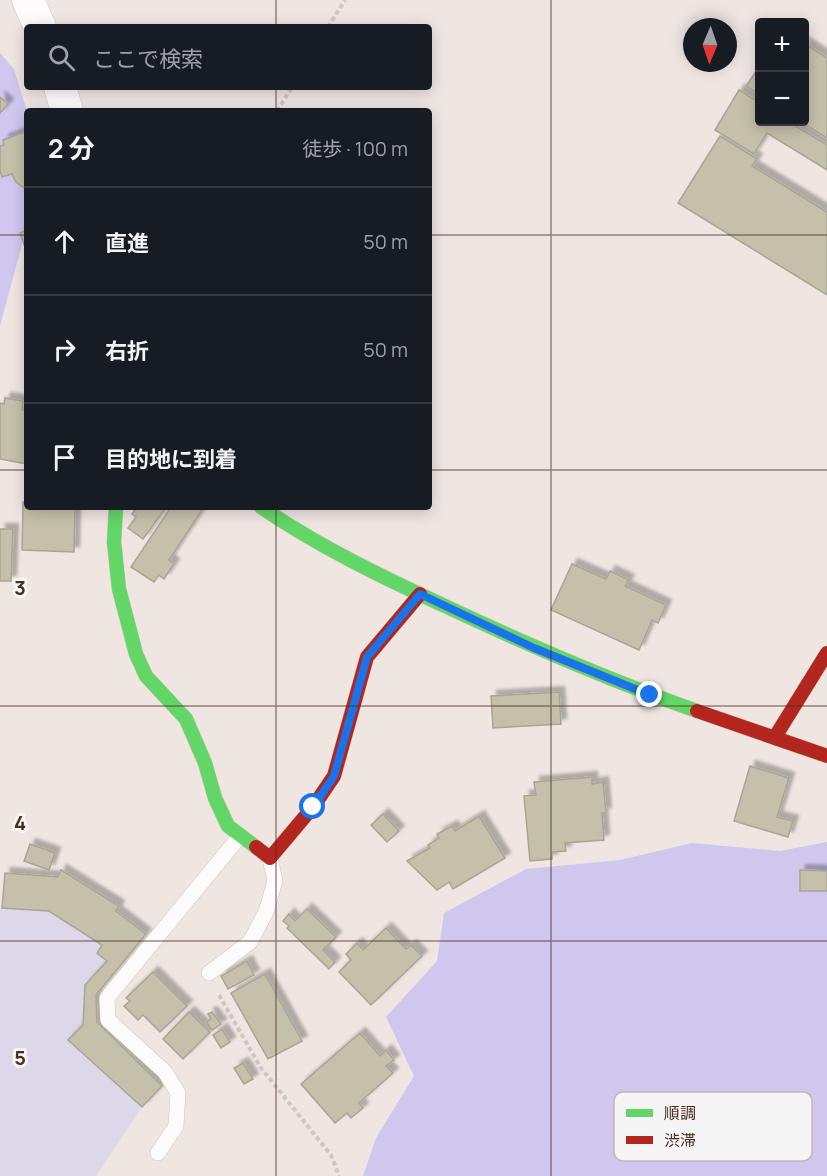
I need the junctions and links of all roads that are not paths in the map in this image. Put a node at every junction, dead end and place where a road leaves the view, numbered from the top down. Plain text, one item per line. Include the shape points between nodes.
1 (28, 0) edge
2 (39, 24) edge
3 (61, 90) edge
4 (66, 108) edge
5 (116, 510) edge
6 (265, 510) edge
7 (420, 594) junction
8 (827, 653) edge
9 (775, 737) junction
10 (827, 756) edge
11 (240, 836) junction
12 (270, 858) junction
13 (209, 974) road end
14 (158, 1153) dead end

1 - 2 street
3 - 4 street
5 - 11 street via 114,542 119,589 136,654 146,676 186,718 215,798 228,826
6 - 7 street
7 - 9 street via 534,648 650,695
7 - 12 street via 367,657 334,776
8 - 9 street
9 - 10 street
11 - 12 street
11 - 14 lane via 107,998 108,1020 165,1072 178,1093 176,1126
12 - 13 lane via 275,881 266,912 250,942

